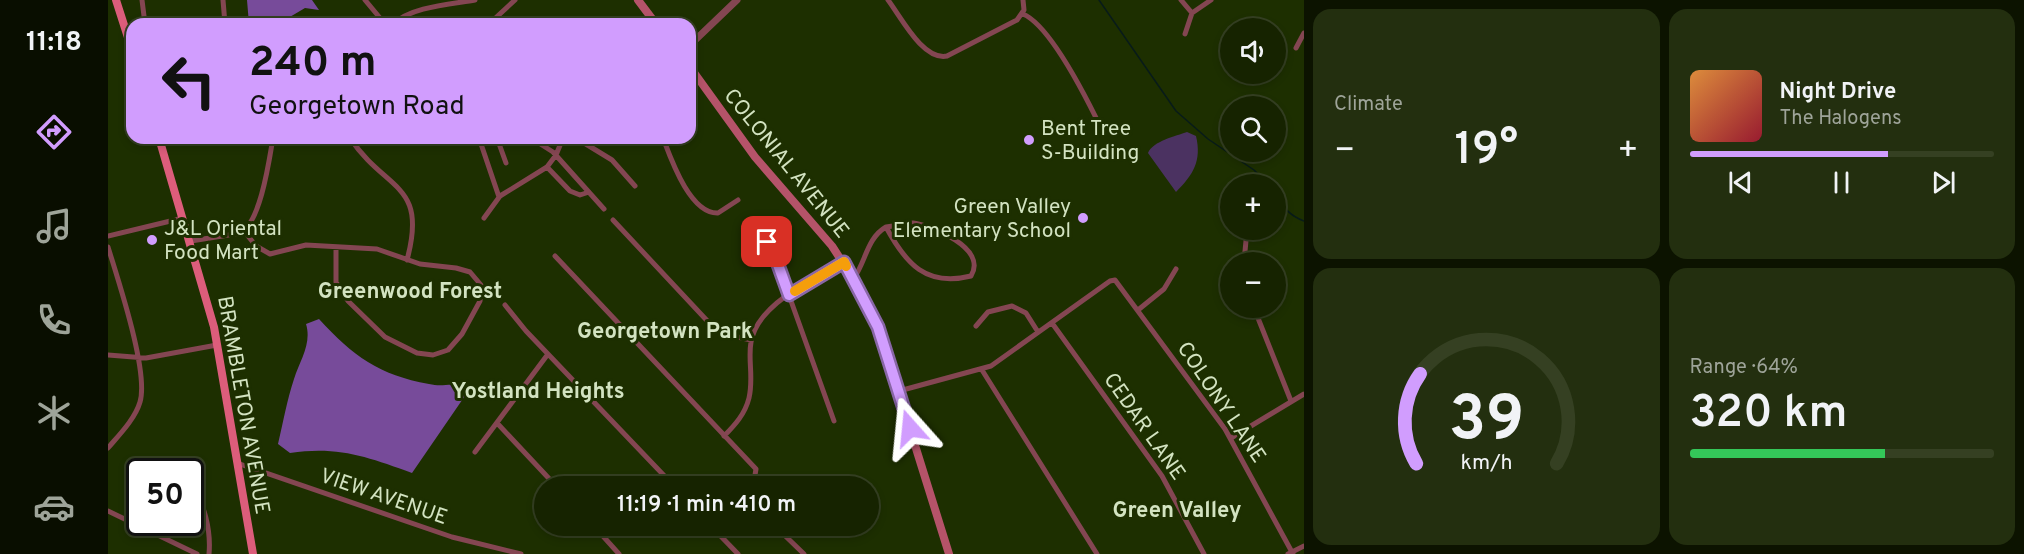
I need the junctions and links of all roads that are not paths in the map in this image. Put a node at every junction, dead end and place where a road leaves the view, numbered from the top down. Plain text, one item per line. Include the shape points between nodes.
1 (116, 0) edge
2 (142, 0) edge
3 (223, 0) edge
4 (364, 0) edge
5 (475, 0) edge
6 (515, 0) edge
7 (638, 0) edge
8 (736, 0) edge
9 (888, 0) edge
10 (1023, 0) edge
11 (1181, 0) edge
12 (1211, 0) edge
13 (1192, 13) junction
14 (1023, 14) junction
15 (381, 16) joint
16 (401, 17) joint
17 (144, 18) edge
18 (224, 18) edge
19 (386, 18) edge
20 (395, 18) edge
21 (496, 18) edge
22 (652, 18) edge
23 (126, 31) edge
24 (1304, 33) edge
25 (1185, 34) dead end
26 (696, 39) edge
27 (1296, 48) dead end
28 (696, 75) edge
29 (1102, 130) dead end
30 (161, 144) edge
31 (272, 144) edge
32 (355, 144) edge
33 (481, 144) edge
34 (499, 144) edge
35 (540, 144) edge
36 (561, 144) edge
37 (586, 144) edge
38 (665, 144) edge
39 (556, 155) junction
40 (506, 162) dead end
41 (547, 167) junction
42 (635, 186) dead end
43 (589, 192) junction
44 (499, 197) junction
45 (738, 200) dead end
46 (604, 209) dead end
47 (183, 218) junction
48 (484, 218) dead end
49 (613, 220) dead end
50 (886, 227) junction
51 (244, 231) junction
52 (760, 234) dead end
53 (108, 236) edge
54 (190, 241) junction
55 (108, 247) edge
56 (336, 248) junction
57 (555, 256) dead end
58 (407, 260) junction
59 (844, 262) junction
60 (1176, 268) dead end
61 (854, 278) junction
62 (789, 295) junction
63 (505, 305) dead end
64 (1138, 310) junction
65 (1258, 318) edge
66 (1052, 323) junction
67 (976, 326) dead end
68 (1038, 332) junction
69 (751, 340) junction
70 (217, 345) junction
71 (548, 354) junction
72 (108, 355) edge
73 (138, 358) junction
74 (982, 370) junction
75 (899, 391) junction
76 (1304, 394) edge
77 (1291, 401) junction
78 (834, 421) dead end
79 (497, 423) junction
80 (724, 436) junction
81 (1232, 438) junction
82 (108, 448) edge
83 (475, 452) dead end
84 (237, 463) junction
85 (547, 476) edge
86 (664, 476) edge
87 (753, 476) edge
88 (108, 511) edge
89 (204, 516) edge
90 (603, 536) edge
91 (721, 536) edge
92 (785, 536) edge
93 (1304, 546) edge
94 (613, 548) junction
95 (1291, 553) edge
96 (197, 554) edge
97 (209, 554) edge
98 (253, 554) edge
99 (521, 554) edge
100 (607, 554) edge
101 (619, 554) edge
102 (738, 554) edge
103 (804, 554) edge
104 (949, 554) edge
105 (1097, 554) edge
106 (1204, 554) edge

1 - 23 main road
2 - 17 street
3 - 18 street
4 - 15 street
5 - 16 street
6 - 21 street
7 - 22 main road
8 - 26 street
9 - 14 street via 922,46 939,57
10 - 14 street
11 - 13 street
12 - 13 street
13 - 25 street
14 - 29 street via 1034,21 1071,67
15 - 19 street
16 - 20 street
24 - 27 street
28 - 59 main road, COLONIAL AVENUE via 740,138
30 - 47 main road, BRAMBLETON AVENUE
31 - 51 street via 260,200
32 - 58 street via 411,205 414,226
33 - 44 street
34 - 40 street
35 - 39 street
36 - 39 street
37 - 42 street via 612,160
38 - 45 street via 681,182 707,212 718,213
39 - 41 street
39 - 43 street
41 - 43 street via 570,191 580,195
41 - 44 street
43 - 46 street
44 - 48 street
47 - 53 street
47 - 54 main road, BRAMBLETON AVENUE
49 - 69 street via 713,327 724,334
50 - 50 street via 923,274 942,280 971,276 972,261 966,250 945,232 912,223
50 - 61 street via 873,236
51 - 54 street
51 - 56 street via 256,246 270,254 306,245
52 - 62 street via 776,259
54 - 70 main road, BRAMBLETON AVENUE
55 - 73 street
56 - 58 street via 369,248
56 - 58 street via 336,282 367,321 393,342 417,353 438,355 452,347 462,334 480,301 481,285 464,270
57 - 80 street
59 - 61 main road, COLONIAL AVENUE
59 - 62 street
60 - 64 street via 1164,289
61 - 75 main road, COLONIAL AVENUE via 878,327
62 - 69 street via 763,317
62 - 78 street
63 - 71 street
64 - 66 street, COLONY LANE via 1117,281 1110,281
64 - 81 street, COLONY LANE
65 - 77 street
66 - 68 street
66 - 106 street, CEDAR LANE via 1162,476
67 - 68 street via 988,312 1012,306 1026,313
68 - 74 street
69 - 80 street via 749,398 741,416
70 - 73 street
70 - 84 main road, BRAMBLETON AVENUE
71 - 79 street
71 - 86 street
72 - 73 street
73 - 82 street via 140,403
74 - 75 street
74 - 105 street
75 - 104 main road, COLONIAL AVENUE
76 - 77 street
77 - 81 street
79 - 83 street
79 - 85 street
80 - 87 street via 757,472
81 - 95 street, COLONY LANE
84 - 98 main road, BRAMBLETON AVENUE
84 - 99 street, VIEW AVENUE via 452,537
88 - 96 street
89 - 97 street
90 - 94 street
91 - 102 street
92 - 103 street
93 - 95 street
94 - 100 street
94 - 101 street

